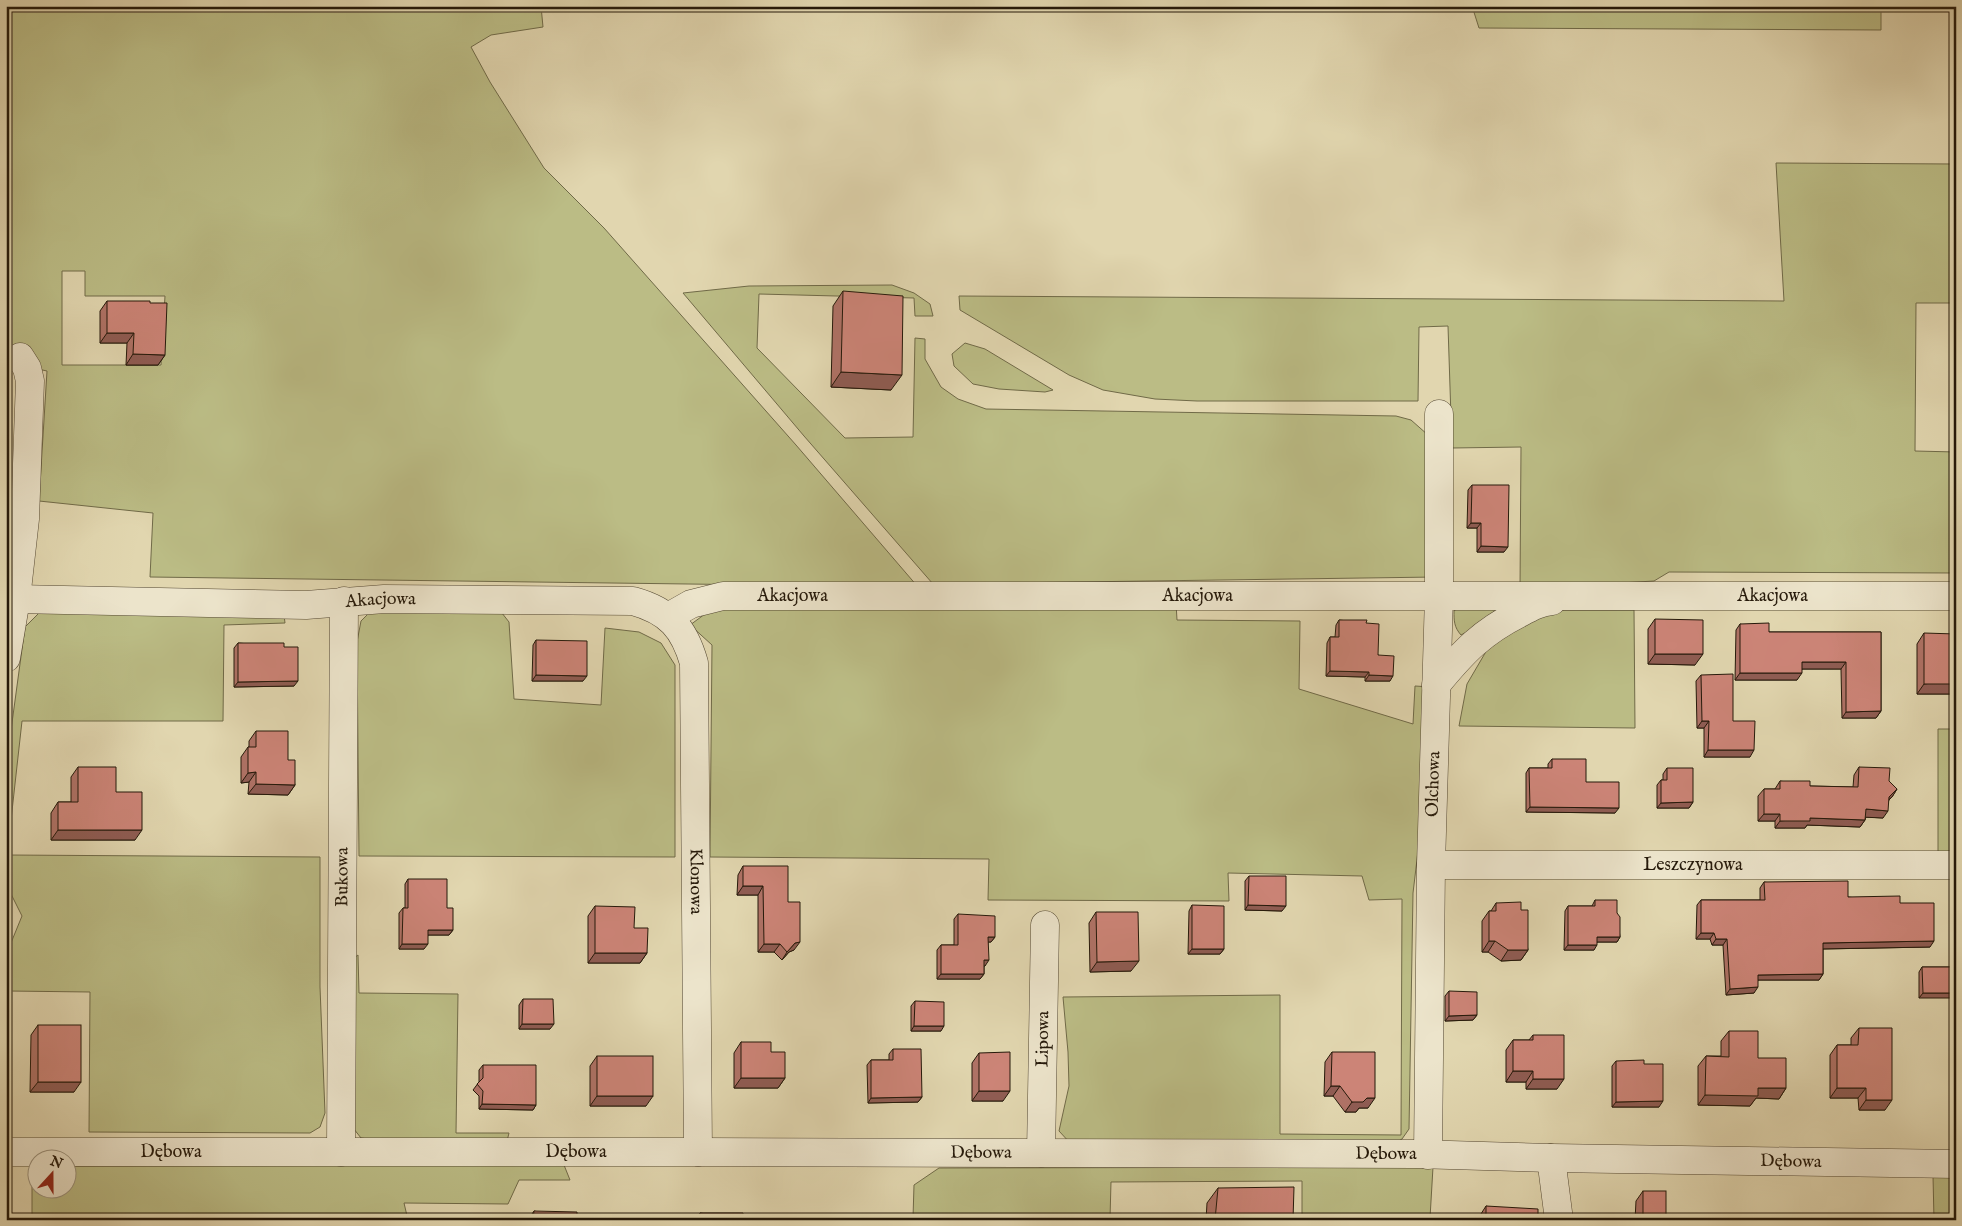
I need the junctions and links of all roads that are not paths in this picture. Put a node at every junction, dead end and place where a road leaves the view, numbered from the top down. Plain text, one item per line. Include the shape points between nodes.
1 (20, 357) dead end
2 (1439, 414) dead end
3 (1588, 595) junction
4 (1439, 596) junction
5 (1956, 596) edge
6 (11, 598) edge
7 (344, 601) junction
8 (668, 617) junction
9 (6, 658) edge
10 (1436, 684) junction
11 (1431, 865) junction
12 (1956, 865) edge
13 (1045, 925) dead end
14 (6, 1152) edge
15 (341, 1152) junction
16 (698, 1152) junction
17 (1041, 1153) junction
18 (1428, 1155) junction
19 (1551, 1158) junction
20 (1956, 1164) edge
21 (1559, 1220) edge

1 - 6 street via 30,381 25,519
2 - 4 street, Olchowa
3 - 4 street, Akacjowa
3 - 5 street, Akacjowa
3 - 10 street, Akacjowa via 1542,602 1510,618 1480,636
4 - 8 street, Akacjowa via 723,596 691,604
4 - 10 street, Olchowa
6 - 7 street, Akacjowa via 306,605
6 - 9 street
7 - 8 street, Akacjowa via 633,601 648,605
7 - 15 street, Bukowa
8 - 16 street, Klonowa via 688,642 694,663
10 - 11 street, Olchowa
11 - 12 street, Leszczynowa
11 - 18 street, Olchowa
13 - 17 street, Lipowa
14 - 15 street, Dębowa
15 - 16 street, Dębowa
16 - 17 street, Dębowa
17 - 18 street, Dębowa
18 - 19 street, Dębowa
19 - 20 street, Dębowa
19 - 21 street

